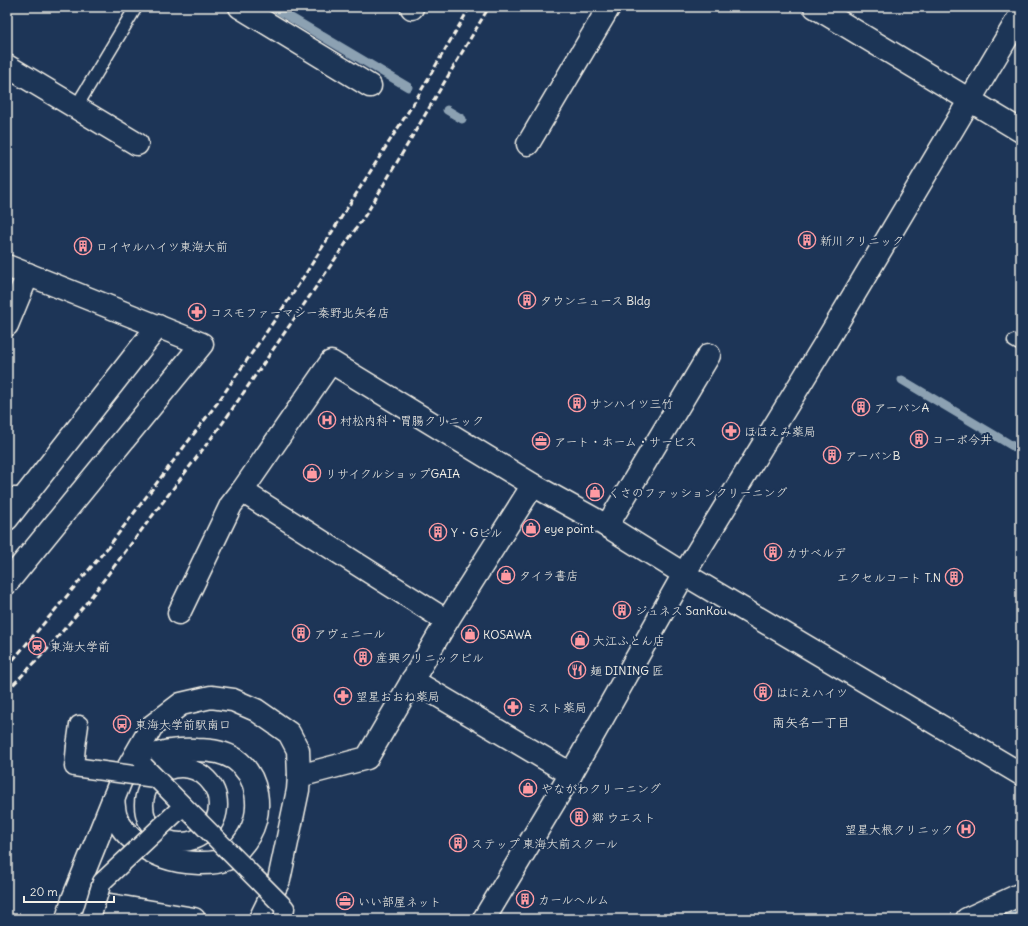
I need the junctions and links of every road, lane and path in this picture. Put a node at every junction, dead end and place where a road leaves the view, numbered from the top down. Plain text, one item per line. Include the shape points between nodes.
1 (136, 7) edge
2 (240, 7) edge
3 (609, 7) edge
4 (825, 9) edge
5 (1021, 14) edge
6 (7, 66) edge
7 (370, 86) dead end
8 (969, 100) junction
9 (76, 107) junction
10 (1021, 131) edge
11 (137, 144) dead end
12 (528, 144) dead end
13 (7, 266) edge
14 (28, 274) junction
15 (7, 325) edge
16 (158, 326) junction
17 (710, 355) dead end
18 (533, 485) junction
19 (242, 491) junction
20 (17, 494) edge
21 (7, 519) edge
22 (607, 526) junction
23 (684, 574) junction
24 (7, 583) edge
25 (179, 613) dead end
26 (447, 620) junction
27 (412, 680) junction
28 (79, 725) dead end
29 (150, 772) junction
30 (571, 774) junction
31 (1021, 774) edge
32 (299, 776) junction
33 (117, 790) junction
34 (183, 806) junction
35 (208, 831) junction
36 (155, 832) junction
37 (1021, 894) edge
38 (70, 909) edge
39 (288, 912) edge
40 (92, 915) dead end
41 (194, 919) edge
42 (260, 919) edge
43 (484, 919) edge
44 (967, 919) edge

1 - 9 lane
2 - 7 street
3 - 12 street
4 - 8 street
5 - 8 street
6 - 9 street
8 - 10 street
8 - 23 street
9 - 11 street
13 - 14 street
14 - 15 street
14 - 16 street
16 - 20 street
16 - 24 street via 206,337
17 - 22 street
18 - 19 street via 331,362
18 - 22 street
18 - 26 street
19 - 25 street via 231,505
19 - 26 street
20 - 21 street
22 - 23 street
23 - 30 street
23 - 31 street
26 - 27 street
27 - 30 street
27 - 32 street via 367,758
28 - 29 street, bridge via 74,767
29 - 34 street, bridge
29 - 35 street via 188,768 200,772 208,780 215,789 218,800 218,812
29 - 36 street via 144,810
30 - 43 street
32 - 33 street via 298,750 290,733 256,710 233,700 211,697 181,704 152,726
32 - 42 street via 279,880
33 - 33 street via 143,761 184,749 213,750 234,759 249,773 257,793 258,810 244,843 228,859 209,863 196,862 166,857 146,849 128,835 116,817
33 - 38 street
34 - 35 street, bridge
34 - 36 street, bridge
35 - 36 street via 197,839 186,842 174,842
35 - 39 street, bridge
36 - 40 street, bridge via 102,882
37 - 44 street
38 - 41 street

